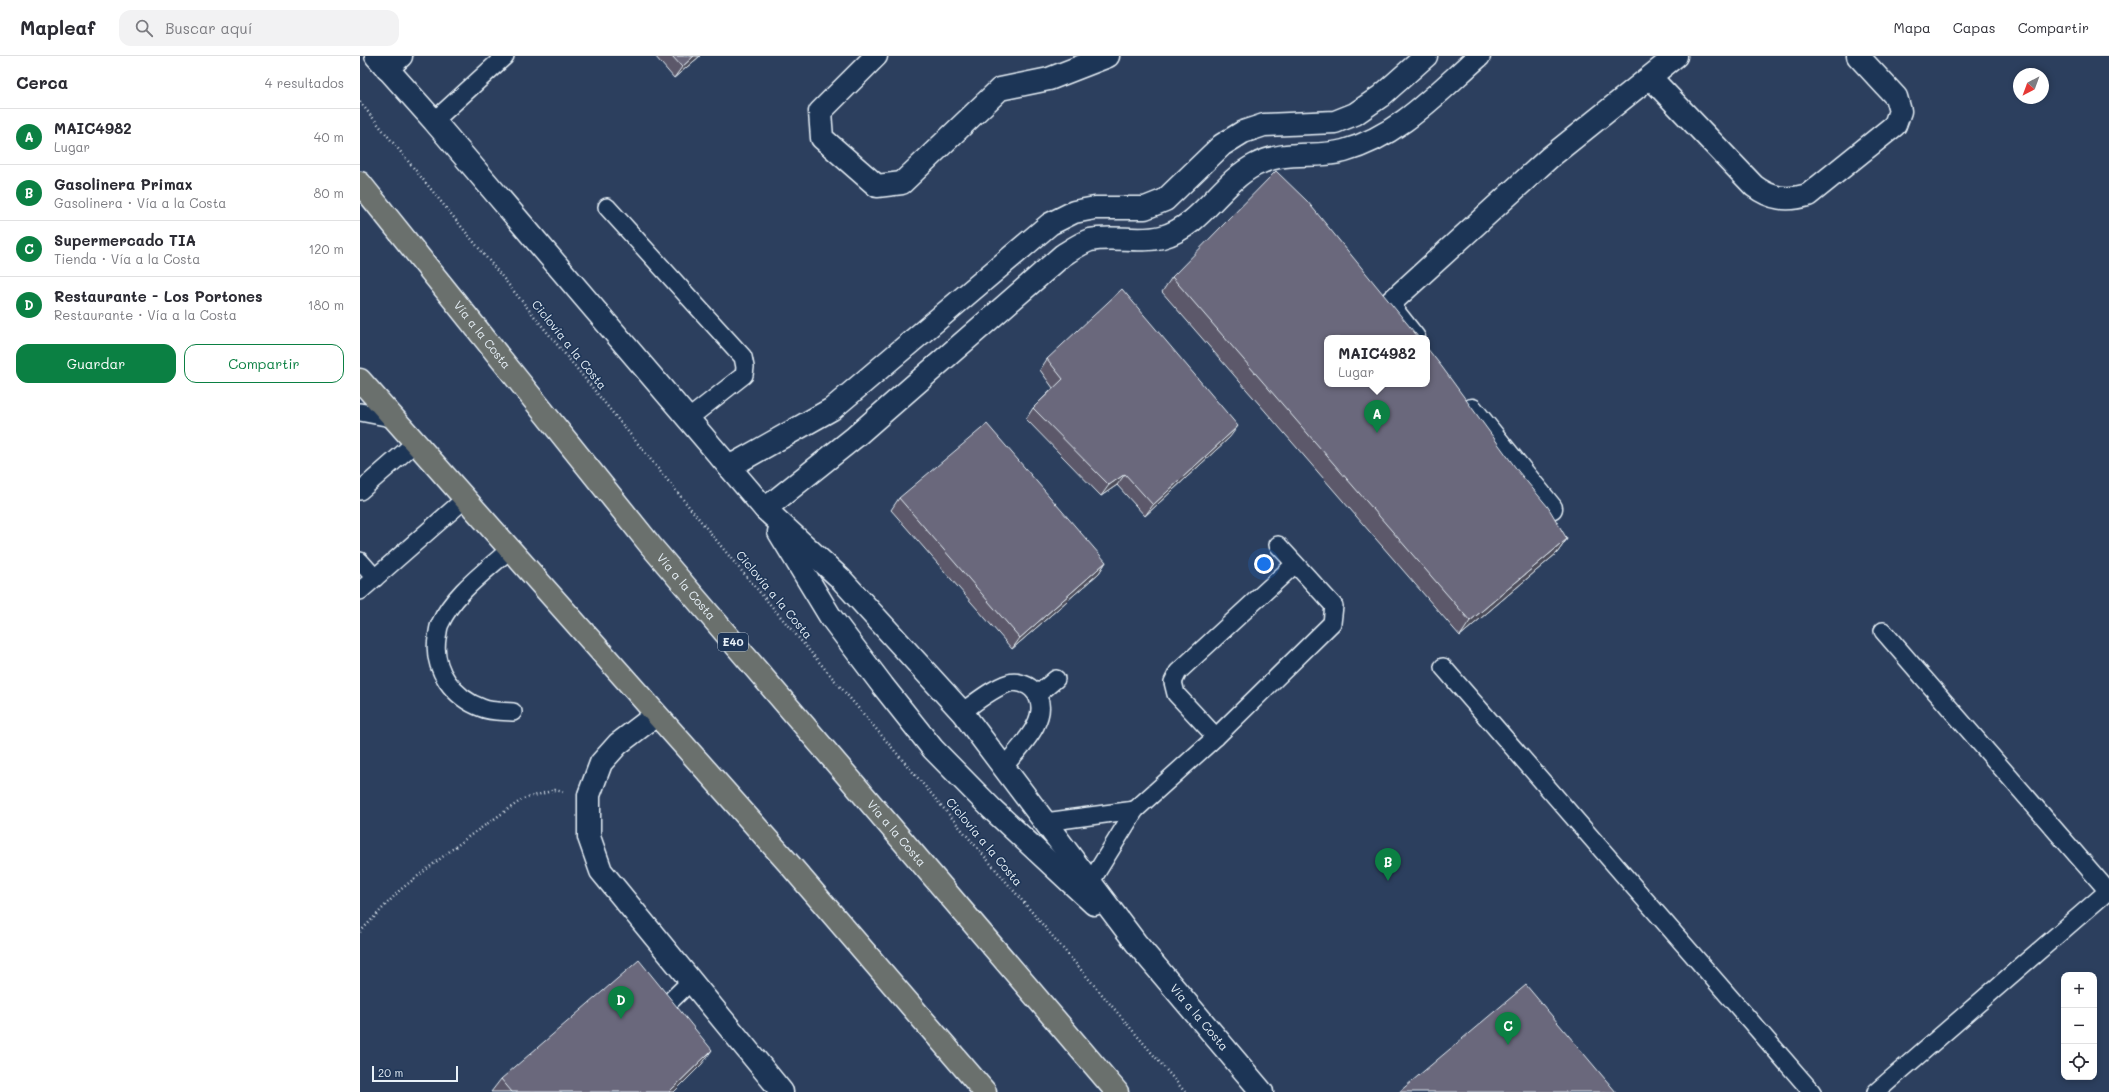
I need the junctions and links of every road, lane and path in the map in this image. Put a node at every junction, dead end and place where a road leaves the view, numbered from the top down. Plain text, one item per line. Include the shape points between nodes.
1 (505, 56) edge
2 (876, 56) edge
3 (1105, 56) edge
4 (1426, 56) edge
5 (1479, 56) edge
6 (1676, 56) edge
7 (1858, 56) edge
8 (388, 60) edge
9 (1651, 78) junction
10 (360, 102) edge
11 (434, 121) junction
12 (360, 183) edge
13 (607, 207) dead end
14 (1412, 335) edge
15 (360, 370) edge
16 (360, 380) edge
17 (1462, 397) edge
18 (360, 412) edge
19 (396, 419) junction
20 (688, 419) junction
21 (416, 442) junction
22 (728, 467) junction
23 (360, 491) edge
24 (466, 498) junction
25 (1551, 508) dead end
26 (764, 509) junction
27 (1278, 545) dead end
28 (510, 549) junction
29 (360, 561) edge
30 (1296, 564) junction
31 (375, 578) junction
32 (360, 591) edge
33 (1883, 631) dead end
34 (1443, 667) dead end
35 (1056, 679) dead end
36 (1038, 695) junction
37 (512, 712) dead end
38 (962, 712) junction
39 (656, 715) junction
40 (1216, 737) junction
41 (1003, 767) junction
42 (589, 795) junction
43 (1135, 810) junction
44 (1045, 822) junction
45 (1090, 883) junction
46 (360, 932) edge
47 (1136, 944) junction
48 (691, 981) junction
49 (641, 1029) edge
50 (782, 1092) edge
51 (985, 1092) edge
52 (1117, 1092) edge
53 (1185, 1092) edge
54 (1262, 1092) edge
55 (1812, 1092) edge
56 (1876, 1092) edge

1 - 11 lane
2 - 3 street via 820,112 822,138 877,186 902,183 1000,89 1049,79
4 - 22 street via 1381,96 1355,114 1335,122 1264,124 1242,132 1222,145 1165,200 1145,208 1095,208 1074,212 1050,224 832,409
5 - 26 street via 1405,122 1373,141 1343,152 1278,156 1238,176 1189,224 1162,237 1089,241 1063,255 856,437
6 - 9 street
7 - 9 street via 1896,97 1900,110 1895,125 1808,194 1794,199 1771,196 1754,186
8 - 11 street, Vía a la Costa
9 - 14 street via 1549,158 1388,305
10 - 53 path, Ciclovía a la Costa via 734,562
11 - 20 street, Vía a la Costa
12 - 52 highway, Vía a la Costa / E40 via 651,546
13 - 20 lane via 743,358 744,376
15 - 19 highway
16 - 19 highway
17 - 25 street
18 - 19 lane
19 - 21 highway
20 - 22 street, Vía a la Costa
21 - 23 lane
21 - 24 highway
22 - 26 street, Vía a la Costa
24 - 28 highway
24 - 31 lane
26 - 38 street, Vía a la Costa via 840,578
26 - 47 street, Vía a la Costa via 830,616 933,749 992,809
27 - 30 lane
28 - 37 lane via 455,600 439,624 435,650 440,669 450,687 463,699 484,709
28 - 39 highway
29 - 31 lane
30 - 40 lane via 1334,606 1332,623
30 - 40 lane via 1178,672 1173,682 1176,694
31 - 32 lane
33 - 56 lane via 2108,891
34 - 55 lane
35 - 36 lane
36 - 38 lane via 1025,684 1010,682
36 - 41 lane via 1041,706 1038,720
38 - 41 street, Vía a la Costa
39 - 42 street via 618,744 601,762
39 - 51 highway via 791,866
40 - 43 lane
41 - 44 street, Vía a la Costa
42 - 46 path via 555,790 523,799 468,837 400,890
42 - 48 street via 589,837 601,871
43 - 44 lane
43 - 45 lane
44 - 45 street, Vía a la Costa
45 - 47 street, Vía a la Costa
47 - 54 street, Vía a la Costa
48 - 49 lane
48 - 50 street

